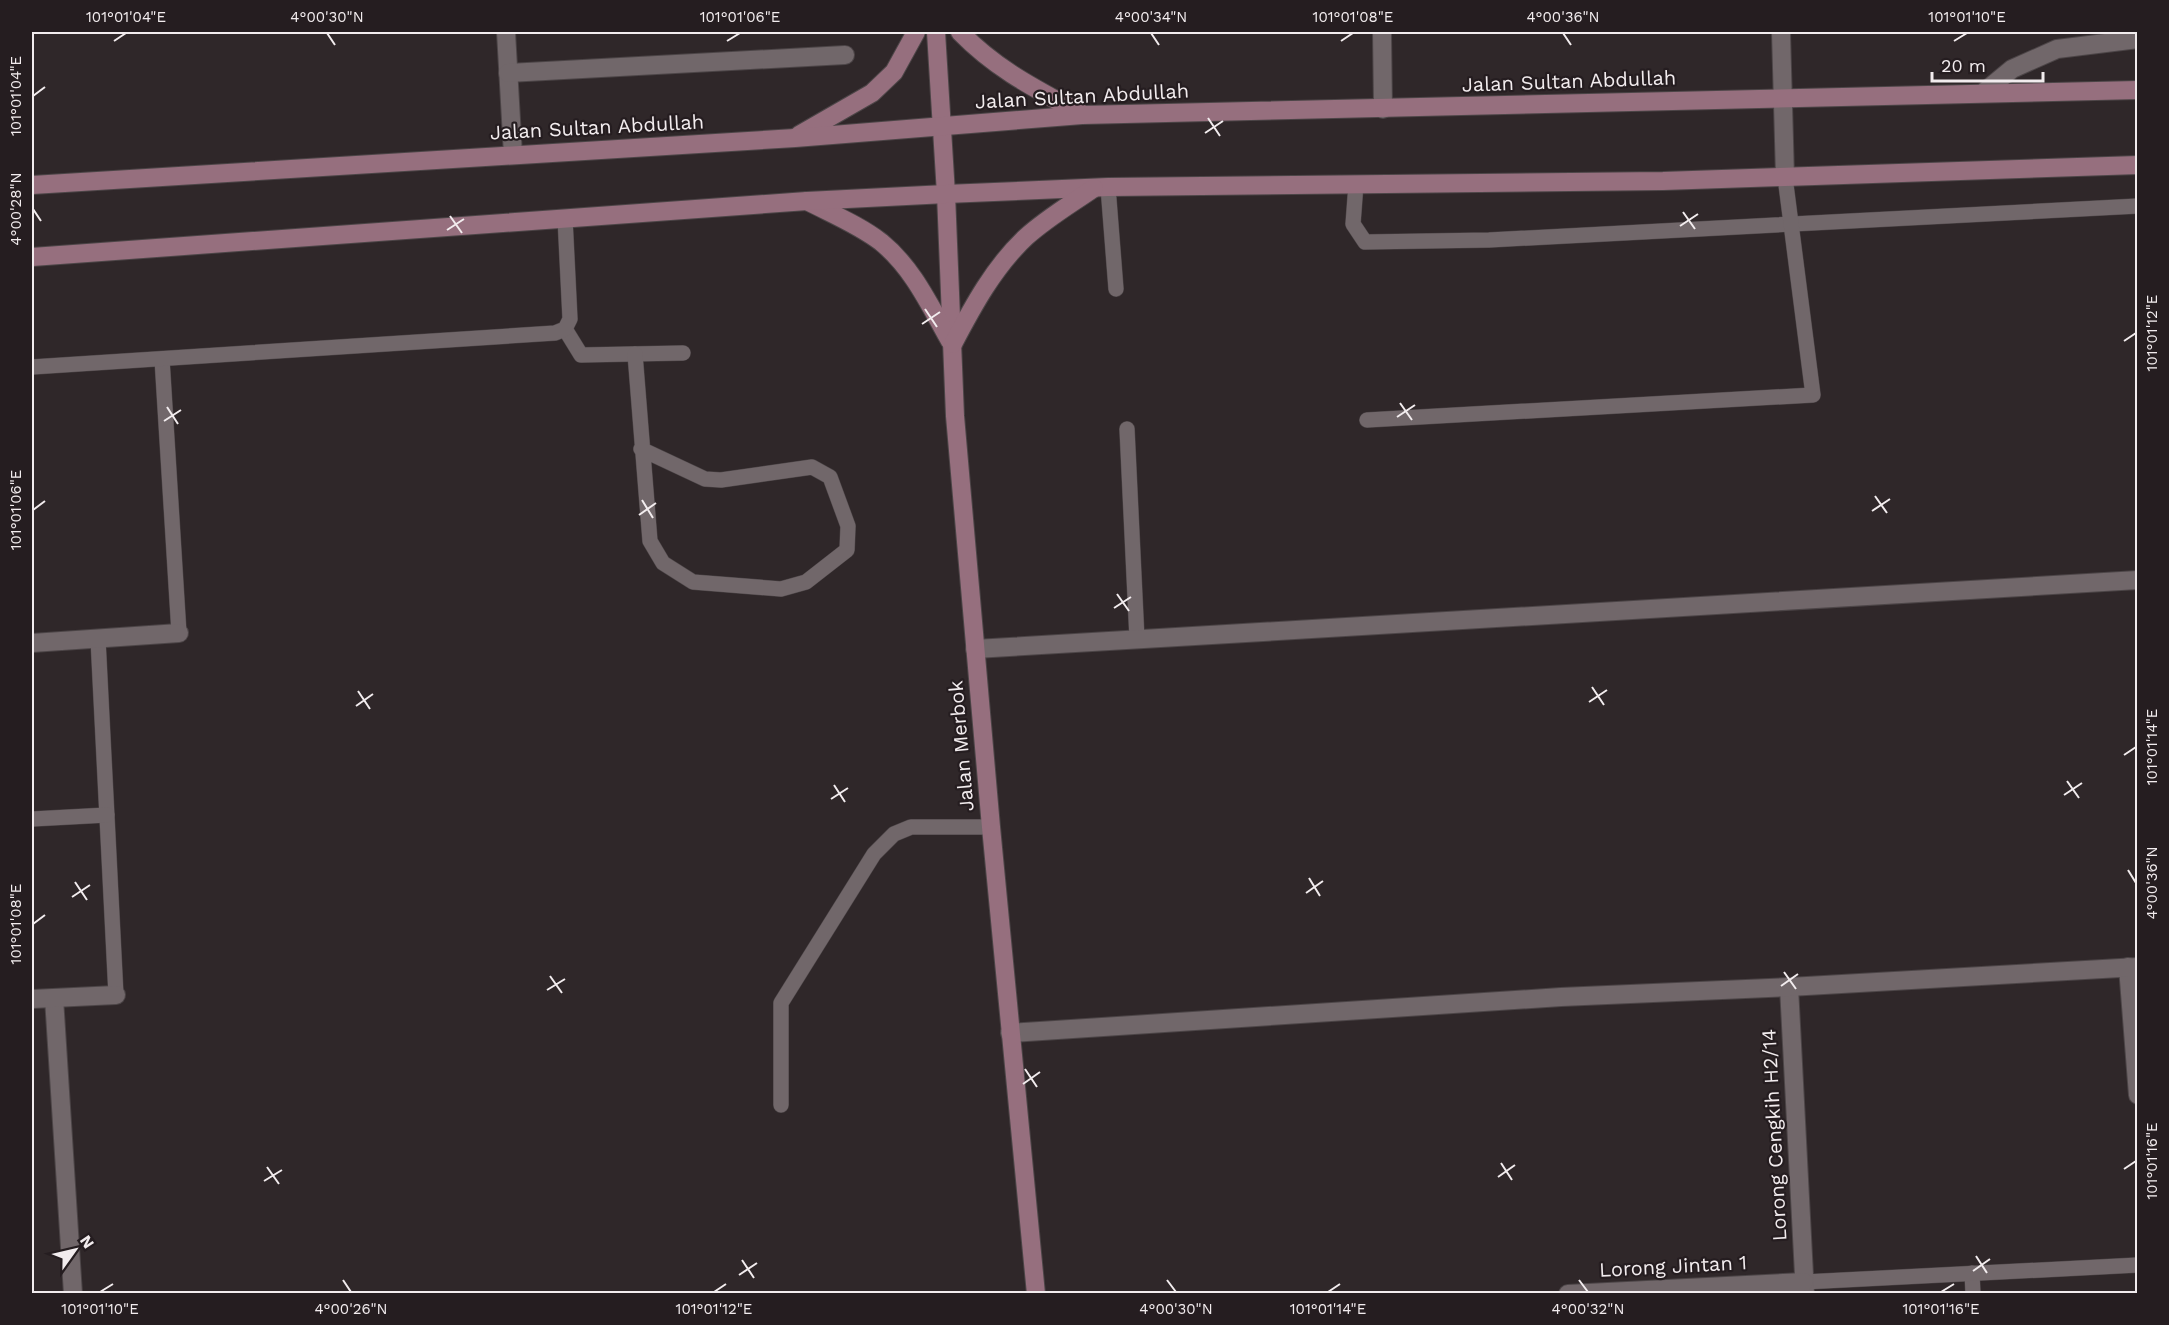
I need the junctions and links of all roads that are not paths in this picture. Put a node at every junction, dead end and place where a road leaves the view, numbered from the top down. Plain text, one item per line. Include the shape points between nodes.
1 (506, 32) edge
2 (916, 32) edge
3 (936, 32) edge
4 (960, 32) edge
5 (1382, 32) edge
6 (1781, 32) edge
7 (2138, 39) edge
8 (845, 55) dead end
9 (508, 73) junction
10 (2138, 90) edge
11 (1983, 93) junction
12 (1783, 98) junction
13 (1383, 109) junction
14 (1082, 115) junction
15 (941, 127) junction
16 (795, 138) junction
17 (513, 154) junction
18 (2138, 165) edge
19 (1785, 177) junction
20 (1356, 184) junction
21 (32, 185) edge
22 (1101, 188) junction
23 (946, 194) junction
24 (807, 201) junction
25 (2138, 206) edge
26 (565, 218) junction
27 (1791, 224) junction
28 (32, 257) edge
29 (1116, 290) dead end
30 (565, 329) junction
31 (952, 345) junction
32 (683, 353) dead end
33 (635, 354) junction
34 (162, 359) junction
35 (32, 367) edge
36 (1366, 420) dead end
37 (1127, 429) dead end
38 (641, 449) junction
39 (2138, 580) edge
40 (179, 633) joint
41 (98, 639) junction
42 (1137, 639) junction
43 (32, 643) edge
44 (975, 649) junction
45 (107, 815) junction
46 (32, 819) edge
47 (991, 827) junction
48 (2133, 967) edge
49 (1789, 987) junction
50 (116, 995) joint
51 (54, 998) junction
52 (32, 999) edge
53 (1010, 1033) junction
54 (2138, 1095) edge
55 (781, 1105) dead end
56 (2138, 1264) edge
57 (1972, 1273) junction
58 (1804, 1287) edge
59 (1633, 1292) edge
60 (73, 1293) edge
61 (1036, 1293) edge
62 (1568, 1293) edge
63 (1973, 1293) edge

1 - 9 street
2 - 16 main road via 894,72 872,93
3 - 15 main road, Jalan Merbok
4 - 14 main road via 1012,76
5 - 13 street
6 - 12 street
7 - 11 street via 2057,49 2012,69
8 - 9 street
9 - 17 street
10 - 11 main road, Jalan Sultan Abdullah
11 - 12 main road, Jalan Sultan Abdullah
12 - 13 main road, Jalan Sultan Abdullah
12 - 19 street
13 - 14 main road, Jalan Sultan Abdullah
14 - 15 main road, Jalan Sultan Abdullah
15 - 16 main road, Jalan Sultan Abdullah
15 - 23 main road, Jalan Merbok
16 - 17 main road, Jalan Sultan Abdullah
17 - 21 main road, Jalan Sultan Abdullah
18 - 19 main road
19 - 20 main road
19 - 27 lane
20 - 22 main road
20 - 27 lane via 1353,224 1365,242 1489,240
22 - 23 main road
22 - 29 lane
22 - 31 main road via 1045,221 1017,247 977,298
23 - 24 main road
23 - 31 main road, Jalan Merbok
24 - 26 main road
24 - 31 main road via 880,241 902,262
25 - 27 lane
26 - 28 main road
26 - 30 lane via 570,319
27 - 36 lane via 1814,395
30 - 33 lane via 581,355
30 - 34 lane via 555,333
31 - 44 main road, Jalan Merbok
32 - 33 lane
33 - 38 lane
34 - 35 lane
34 - 40 lane
37 - 42 lane
38 - 38 lane via 650,541 663,563 693,582 781,589 806,582 847,550 848,526 830,477 812,466 705,479
39 - 42 street
40 - 41 street
41 - 43 street
41 - 45 lane
42 - 44 street
44 - 47 main road, Jalan Merbok
45 - 46 lane
45 - 50 lane
47 - 53 main road, Jalan Merbok
47 - 55 lane via 911,828 894,834 874,854 781,1003
48 - 49 street
48 - 54 street
49 - 53 street via 1561,997
49 - 58 street, Lorong Cengkih H2/14
50 - 51 street
51 - 52 street
51 - 60 street
53 - 61 main road, Jalan Merbok
56 - 57 lane
57 - 58 lane
57 - 63 lane
58 - 59 street, Lorong Jintan 1
59 - 62 street, Lorong Jintan 1

